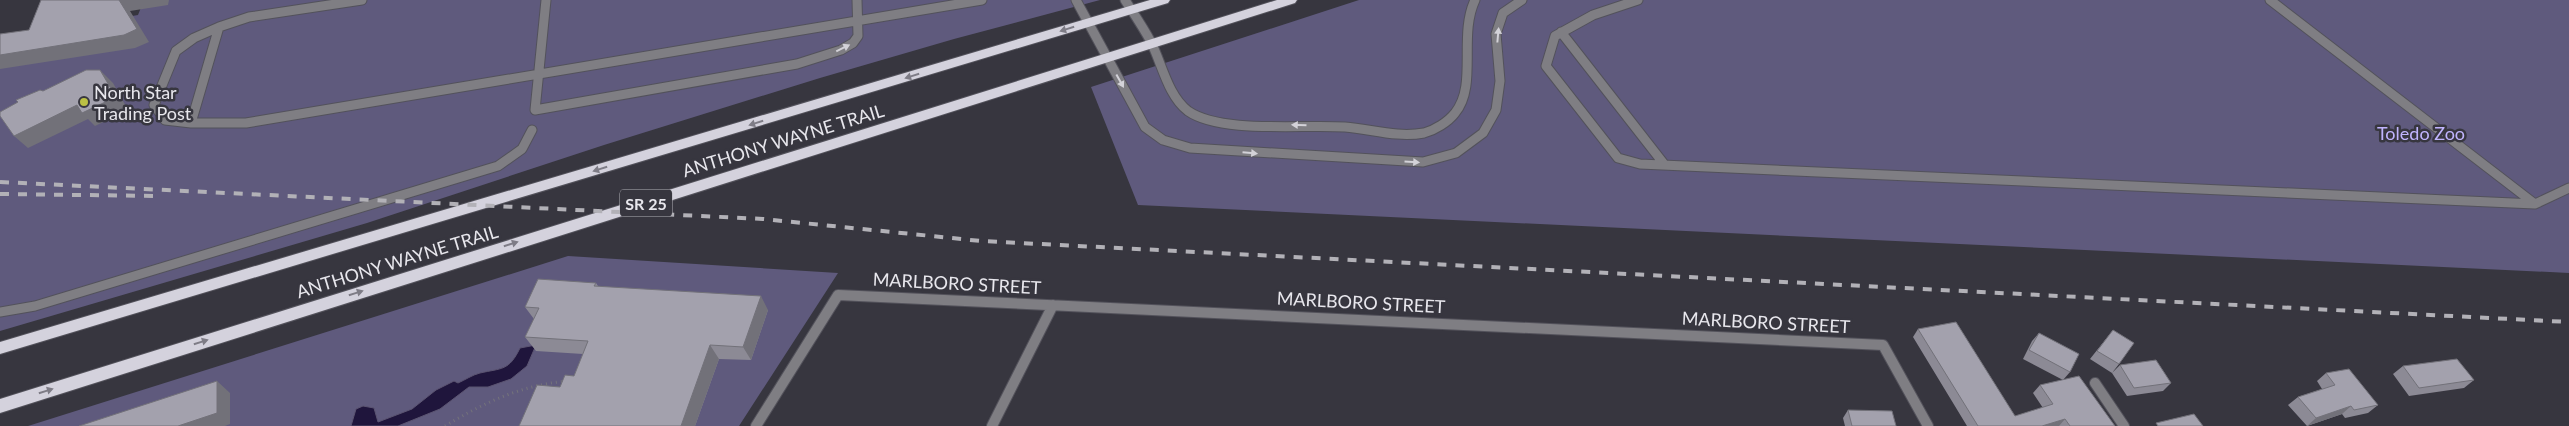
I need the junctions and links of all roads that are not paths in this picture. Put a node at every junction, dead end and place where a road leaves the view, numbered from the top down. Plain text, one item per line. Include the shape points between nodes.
1 (362, 0) edge
2 (546, 0) edge
3 (857, 0) edge
4 (982, 0) edge
5 (1076, 0) edge
6 (1164, 0) edge
7 (1291, 0) edge
8 (1475, 0) edge
9 (1522, 0) edge
10 (1638, 0) edge
11 (2270, 0) edge
12 (1128, 5) edge
13 (858, 22) junction
14 (1088, 23) junction
15 (220, 27) junction
16 (1561, 32) junction
17 (1152, 44) junction
18 (1108, 58) junction
19 (538, 74) junction
20 (190, 124) junction
21 (532, 130) dead end
22 (1664, 164) junction
23 (2569, 188) edge
24 (2535, 204) junction
25 (1053, 305) junction
26 (0, 312) edge
27 (0, 348) edge
28 (2095, 384) dead end
29 (0, 406) edge
30 (756, 426) edge
31 (992, 426) edge
32 (1928, 426) edge
33 (2124, 426) edge

1 - 15 lane via 249,17
2 - 19 lane
3 - 13 lane
4 - 13 lane
5 - 14 lane
6 - 12 highway, ANTHONY WAYNE TRAIL / SR 25
7 - 17 highway, ANTHONY WAYNE TRAIL / SR 25
8 -> 17 lane via 1467,30 1464,94 1457,111 1443,125 1423,133 1399,134 1348,127 1222,122 1201,118 1186,109 1177,96
18 -> 9 lane via 1145,127 1163,140 1190,148 1422,162 1456,153 1483,133 1496,110 1500,81 1496,34 1504,13
10 - 16 lane via 1593,15
11 - 24 lane
12 - 14 highway, ANTHONY WAYNE TRAIL / SR 25
12 - 17 lane
13 - 19 lane
19 -> 13 lane via 535,110 797,64 853,43 858,36
14 - 18 lane
14 -> 27 highway, ANTHONY WAYNE TRAIL / SR 25
15 - 20 lane
15 - 20 lane via 194,38 176,51 154,105 165,120
16 - 22 lane
16 - 22 lane via 1556,36 1546,66 1618,158 1640,164
17 - 18 highway, ANTHONY WAYNE TRAIL / SR 25
29 -> 18 highway, ANTHONY WAYNE TRAIL / SR 25
19 - 20 lane via 246,123
21 - 26 lane via 522,149 498,166 44,303
22 - 24 lane
23 - 24 lane
25 - 30 street, MARLBORO STREET via 838,295
25 - 31 street
25 - 32 street, MARLBORO STREET via 1883,345
28 - 33 street

